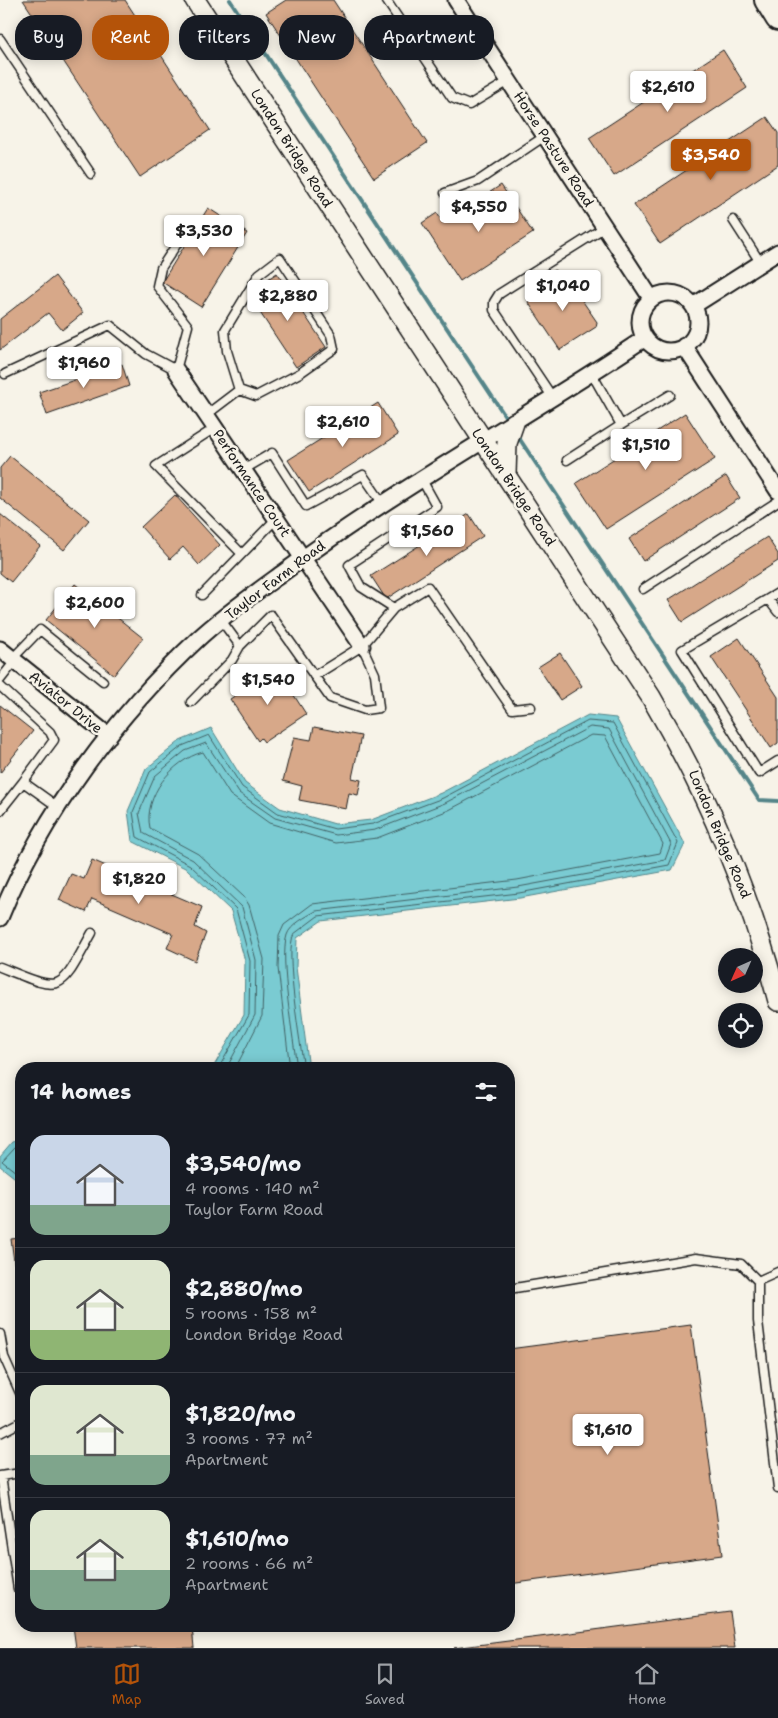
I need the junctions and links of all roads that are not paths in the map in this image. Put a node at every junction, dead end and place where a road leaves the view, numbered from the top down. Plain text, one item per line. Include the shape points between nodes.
1 (195, 0) edge
2 (386, 0) edge
3 (456, 0) edge
4 (767, 0) edge
5 (778, 18) edge
6 (0, 39) edge
7 (509, 81) junction
8 (545, 136) junction
9 (91, 174) dead end
10 (445, 193) dead end
11 (733, 220) dead end
12 (605, 227) junction
13 (186, 230) dead end
14 (778, 252) edge
15 (760, 262) junction
16 (651, 298) junction
17 (693, 306) junction
18 (645, 338) junction
19 (684, 346) junction
20 (176, 370) junction
21 (5, 374) dead end
22 (592, 374) junction
23 (239, 390) junction
24 (670, 395) dead end
25 (553, 398) junction
26 (206, 415) junction
27 (514, 423) junction
28 (621, 425) junction
29 (215, 428) junction
30 (484, 441) junction
31 (568, 460) dead end
32 (243, 470) junction
33 (506, 474) junction
34 (422, 480) junction
35 (778, 491) edge
36 (778, 501) edge
37 (383, 504) junction
38 (276, 519) junction
39 (241, 553) junction
40 (303, 558) junction
41 (643, 589) dead end
42 (778, 593) edge
43 (202, 595) dead end
44 (768, 599) junction
45 (394, 608) junction
46 (778, 612) edge
47 (221, 620) junction
48 (240, 646) junction
49 (362, 646) junction
50 (0, 649) edge
51 (14, 660) junction
52 (314, 676) junction
53 (0, 680) edge
54 (103, 681) dead end
55 (0, 686) edge
56 (191, 702) dead end
57 (531, 708) dead end
58 (109, 736) junction
59 (778, 761) edge
60 (23, 782) junction
61 (58, 807) junction
62 (0, 811) edge
63 (0, 918) edge
64 (92, 933) dead end
65 (0, 967) edge
66 (778, 1001) edge
67 (778, 1272) edge
68 (758, 1281) junction
69 (515, 1288) edge
70 (0, 1334) edge
71 (15, 1382) edge
72 (15, 1425) edge
73 (0, 1433) edge
74 (15, 1474) edge
75 (0, 1476) edge
76 (778, 1488) edge
77 (15, 1571) edge

1 - 30 street, London Bridge Road
2 - 7 lane via 452,98 469,104
3 - 7 street, Horse Pasture Road
4 - 5 main road
6 - 9 lane
7 - 8 street, Horse Pasture Road
8 - 10 lane via 478,181
8 - 12 street, Horse Pasture Road
11 - 15 lane
12 - 16 street, Horse Pasture Road
12 - 25 lane via 500,294 494,302 494,310
13 - 20 lane via 160,268 157,286 188,326
14 - 15 street
15 - 17 street
16 - 17 street via 669,293 687,299
16 - 18 street via 641,312 641,330
17 - 19 street via 698,323 691,340
18 - 19 street via 651,345 668,351
18 - 22 street, Taylor Farm Road
19 - 35 street
20 - 21 lane via 146,354 110,325
20 - 26 street, Performance Court
22 - 25 street, Taylor Farm Road
22 - 28 lane
23 - 23 lane via 256,396 300,373 334,349 331,334 280,258 260,274 226,330 227,351
23 - 26 lane
24 - 28 lane
25 - 27 street, Taylor Farm Road
26 - 29 street, Performance Court
27 - 30 street, Taylor Farm Road
27 - 33 street via 506,448
28 - 31 lane
29 - 32 street, Performance Court
29 - 39 lane via 156,466
30 - 33 street, London Bridge Road
30 - 34 street, Taylor Farm Road
32 - 37 lane via 272,453 306,506 363,475
32 - 38 street, Performance Court
33 - 66 street, London Bridge Road via 685,755 744,888
34 - 37 street, Taylor Farm Road
34 - 45 lane via 437,507 349,564 360,587
36 - 41 lane
37 - 40 street, Taylor Farm Road
38 - 39 lane
38 - 40 street, Performance Court
39 - 43 lane
40 - 47 street, Taylor Farm Road
40 - 49 street, Performance Court
42 - 44 lane
44 - 46 lane
44 - 59 lane via 682,650 759,773
45 - 49 lane
45 - 57 lane via 428,587 512,709
47 - 48 lane
47 - 58 street, Taylor Farm Road via 200,636 165,672
48 - 52 lane via 271,615
48 - 56 lane via 232,660
49 - 52 lane
49 - 52 lane via 375,674 379,708 365,710 330,698
50 - 51 street, Aviator Drive
51 - 53 lane
51 - 54 lane via 40,630
51 - 58 street, Aviator Drive
55 - 60 lane via 40,721 54,740
58 - 61 street, Taylor Farm Road
60 - 61 lane
60 - 62 lane
61 - 63 street, Taylor Farm Road via 16,881
64 - 65 lane via 69,975 58,984 45,985
67 - 68 lane
68 - 69 lane via 740,1264 696,1258
68 - 76 lane via 758,1322
70 - 71 lane via 4,1357
72 - 73 lane
74 - 75 lane
75 - 77 lane

